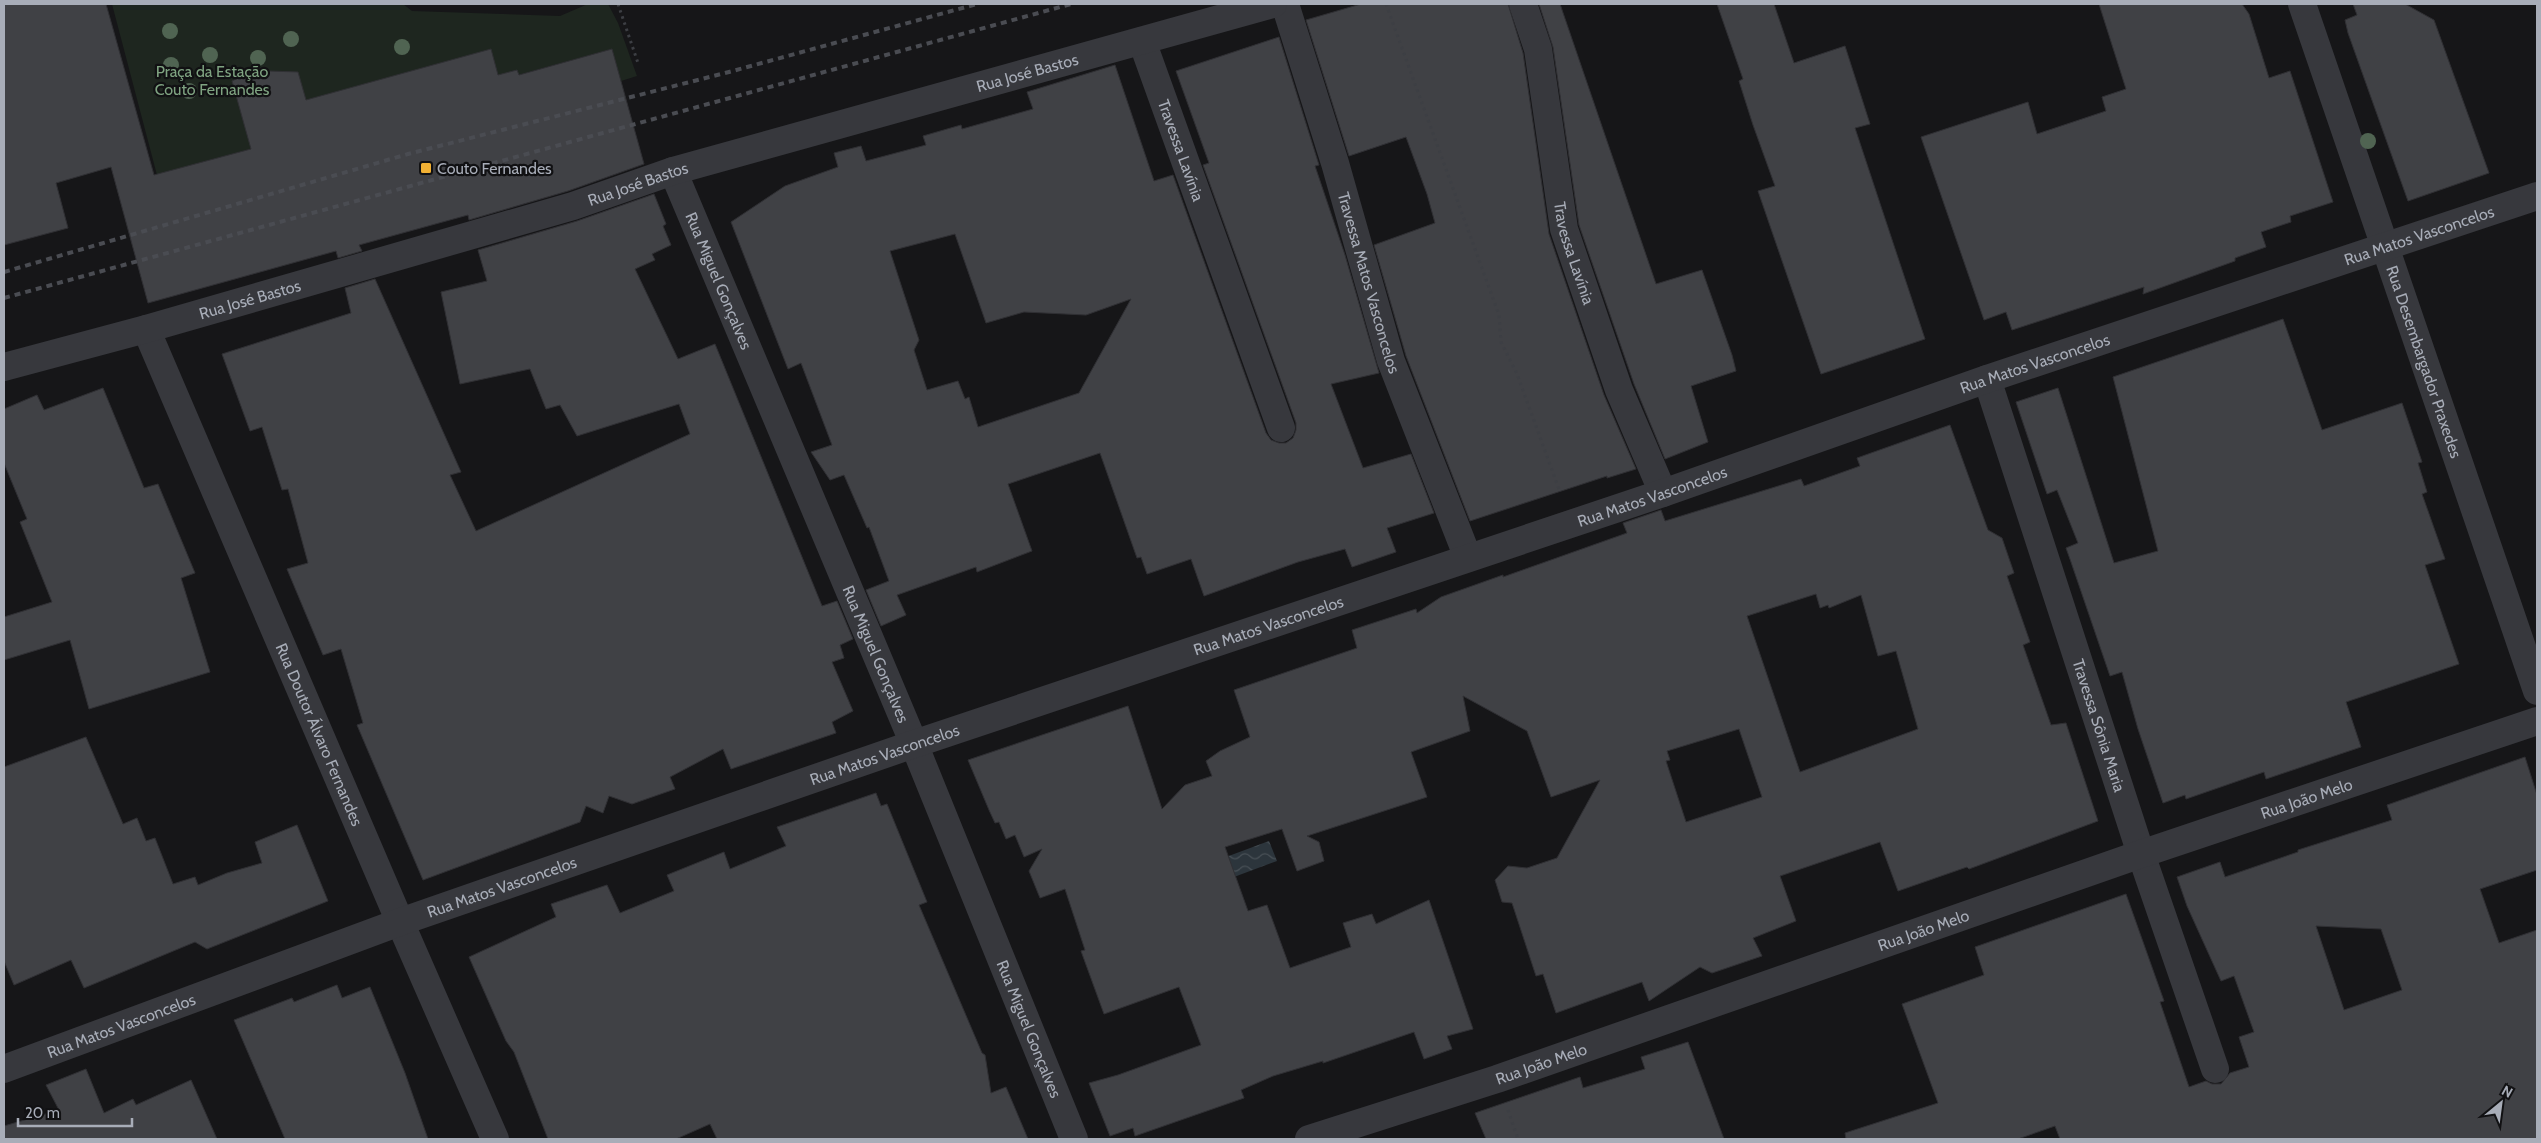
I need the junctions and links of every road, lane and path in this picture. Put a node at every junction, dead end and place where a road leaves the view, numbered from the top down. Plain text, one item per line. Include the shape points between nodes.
1 (618, 4) edge
2 (1273, 4) edge
3 (1285, 4) edge
4 (1386, 4) edge
5 (1523, 4) edge
6 (2302, 4) edge
7 (1142, 41) junction
8 (638, 63) dead end
9 (673, 171) junction
10 (2537, 196) edge
11 (2384, 247) junction
12 (146, 329) junction
13 (4, 367) edge
14 (1987, 379) junction
15 (1282, 428) dead end
16 (1663, 493) junction
17 (1572, 523) junction
18 (1468, 558) junction
19 (2537, 690) edge
20 (2537, 721) edge
21 (914, 744) junction
22 (2141, 854) junction
23 (400, 922) junction
24 (4, 1069) edge
25 (2216, 1069) dead end
26 (495, 1139) edge
27 (1074, 1139) edge
28 (1308, 1139) edge

1 - 8 path
2 - 7 street, Rua José Bastos
3 - 18 street, Travessa Matos Vasconcelos via 1335,163 1391,361
4 - 17 path via 1499,315 1501,342 1517,374
5 - 16 street, Travessa Lavínia via 1538,49 1564,228 1619,390
6 - 11 street, Rua Desembargador Praxedes
7 - 9 street, Rua José Bastos
7 - 15 street, Travessa Lavínia
9 - 12 street, Rua José Bastos via 573,206
9 - 21 street, Rua Miguel Gonçalves
10 - 11 street, Rua Matos Vasconcelos
11 - 14 street, Rua Matos Vasconcelos
11 - 19 street, Rua Desembargador Praxedes
12 - 13 street, Rua José Bastos
12 - 23 street, Rua Doutor Álvaro Fernandes
14 - 16 street, Rua Matos Vasconcelos
14 - 22 street, Travessa Sônia Maria
16 - 17 street, Rua Matos Vasconcelos
17 - 18 street, Rua Matos Vasconcelos
18 - 21 street, Rua Matos Vasconcelos
20 - 22 street, Rua João Melo
21 - 23 street, Rua Matos Vasconcelos
21 - 27 street, Rua Miguel Gonçalves
22 - 25 street, Travessa Sônia Maria
22 - 28 street, Rua João Melo via 1497,1079
23 - 24 street, Rua Matos Vasconcelos
23 - 26 street, Rua Doutor Álvaro Fernandes

